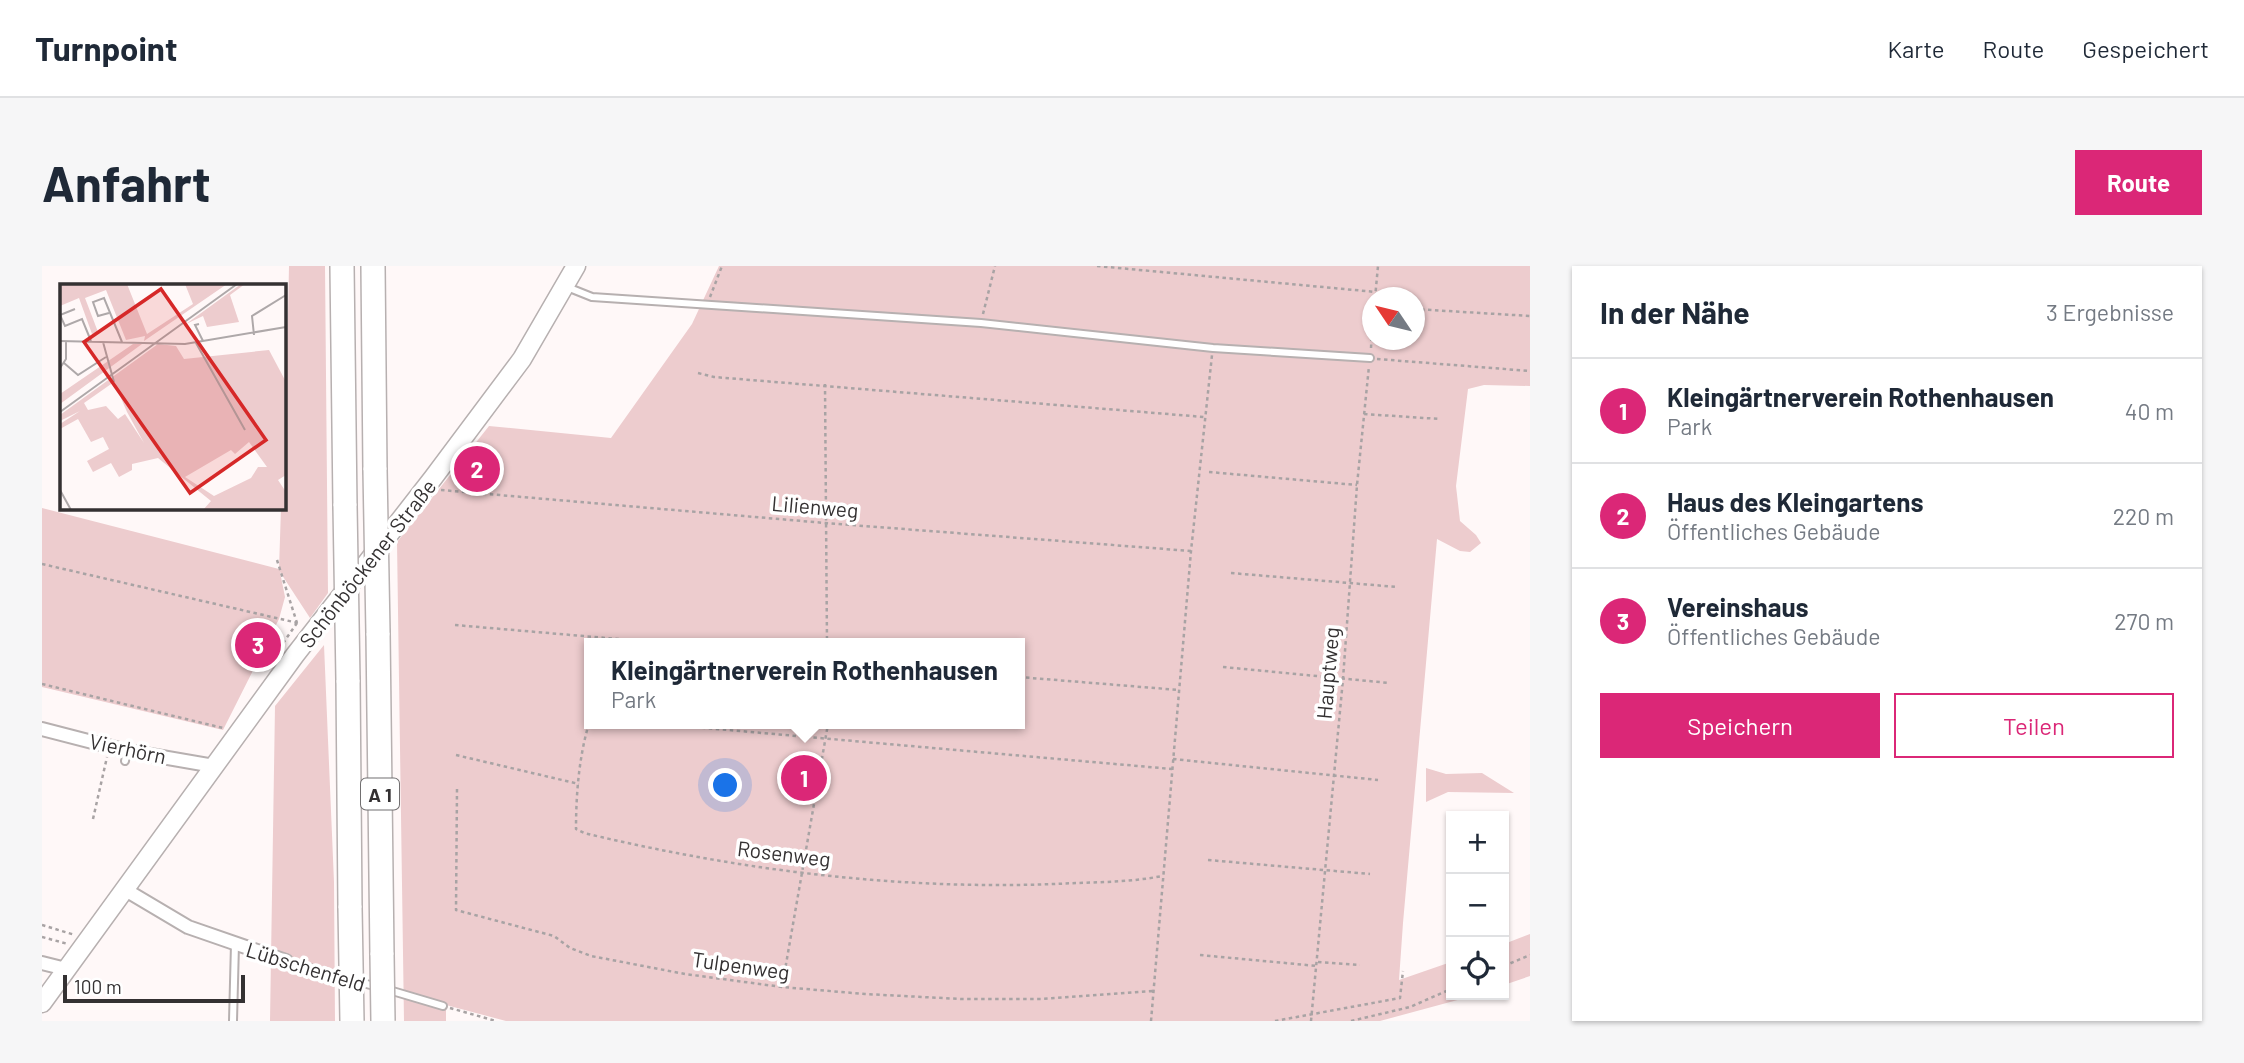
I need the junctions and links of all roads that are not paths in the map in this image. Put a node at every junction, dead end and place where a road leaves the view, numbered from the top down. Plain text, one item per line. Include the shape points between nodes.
1 (342, 266) edge
2 (373, 266) edge
3 (576, 266) edge
4 (565, 286) junction
5 (1370, 358) road end
6 (42, 729) edge
7 (214, 766) junction
8 (124, 889) junction
9 (235, 944) junction
10 (286, 961) joint
11 (42, 963) edge
12 (66, 969) junction
13 (42, 1003) edge
14 (443, 1006) road end
15 (233, 1021) edge
16 (352, 1021) edge
17 (383, 1021) edge

1 - 16 highway, A 1, bridge
2 - 17 highway, A 1, bridge
3 - 4 main road, Schönböckener Straße
4 - 5 lane via 592,297 981,323 1213,348
4 - 7 main road, Schönböckener Straße via 522,359
6 - 7 street, Vierhörn via 110,746 126,756
7 - 8 main road, Schönböckener Straße
8 - 9 street, Lübschenfeld via 188,927
8 - 12 main road, Schönböckener Straße
9 - 10 street, Lübschenfeld
9 - 15 lane
10 - 14 lane, Lübschenfeld
11 - 12 street
12 - 13 main road, Schönböckener Straße

